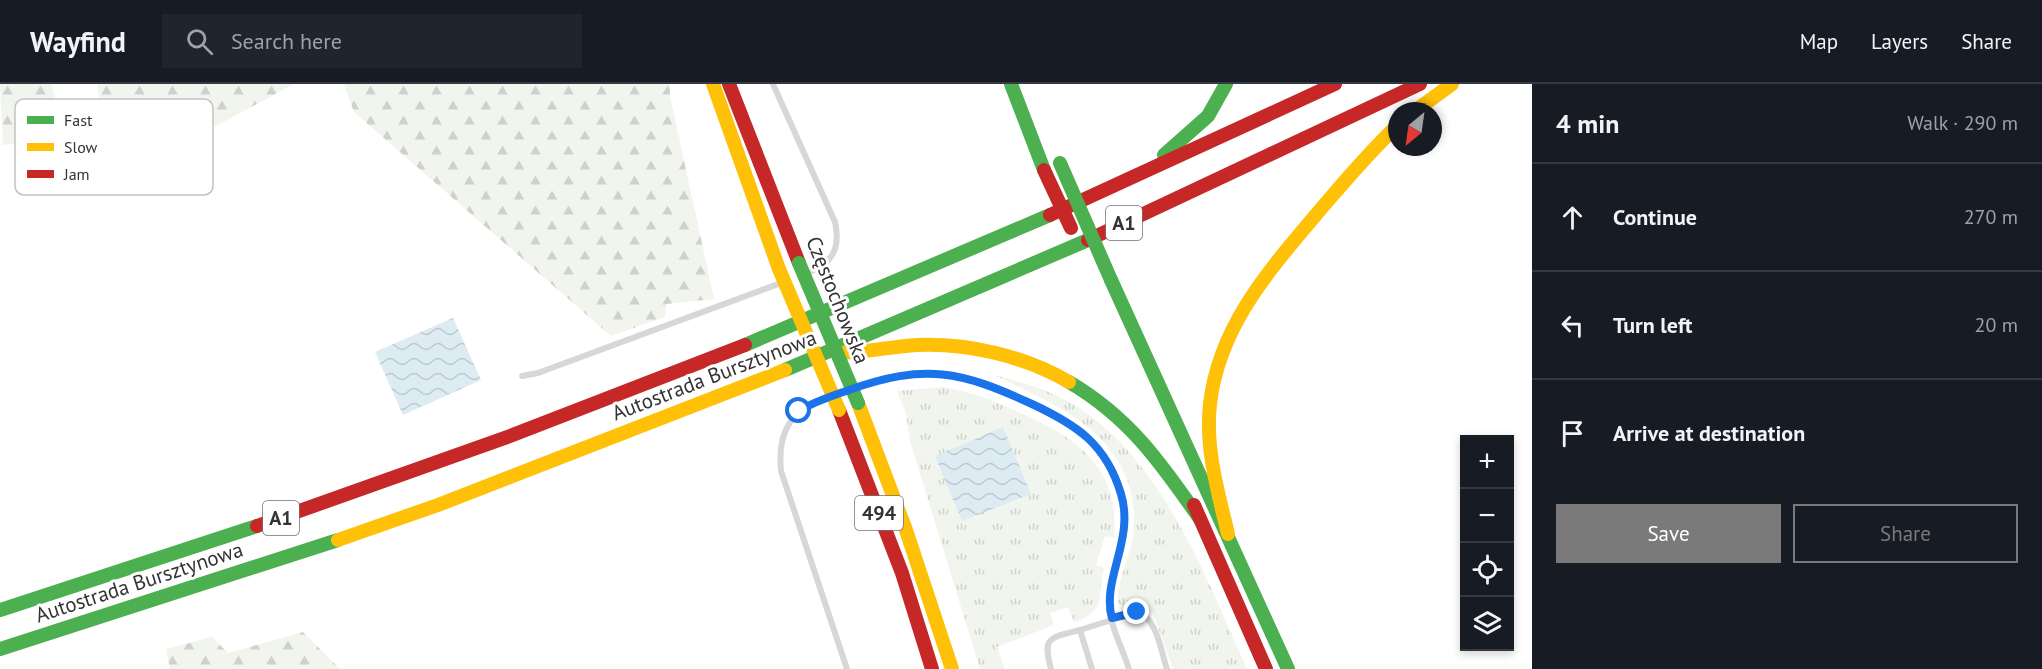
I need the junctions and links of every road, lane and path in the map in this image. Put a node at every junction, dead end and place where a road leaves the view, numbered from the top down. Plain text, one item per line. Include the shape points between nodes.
1 (713, 84) edge
2 (729, 84) edge
3 (773, 84) edge
4 (1011, 84) edge
5 (1226, 84) edge
6 (1335, 84) edge
7 (1420, 84) edge
8 (1452, 84) edge
9 (1427, 102) edge
10 (1388, 135) edge
11 (1053, 149) dead end
12 (1129, 180) junction
13 (1083, 254) dead end
14 (800, 269) junction
15 (790, 280) dead end
16 (825, 354) junction
17 (522, 376) dead end
18 (1172, 456) dead end
19 (1200, 519) junction
20 (1228, 534) junction
21 (49, 595) junction
22 (0, 610) edge
23 (20, 612) dead end
24 (1112, 618) junction
25 (1080, 630) junction
26 (58, 631) junction
27 (23, 633) dead end
28 (0, 649) edge
29 (847, 669) edge
30 (932, 669) edge
31 (952, 669) edge
32 (1051, 669) edge
33 (1092, 669) edge
34 (1129, 669) edge
35 (1167, 669) edge
36 (1266, 669) edge
37 (1288, 669) edge

1 - 30 main road, Częstochowska / 494, bridge via 779,269 902,573
2 - 14 main road, Częstochowska / 494
3 - 14 lane via 838,233 835,253 829,261 821,268
4 - 13 main road, bridge via 1044,170
5 - 12 main road via 1215,107 1198,127
6 - 12 main road, Autostrada Bursztynowa / A1
7 - 16 main road, Autostrada Bursztynowa / A1 via 1116,227
8 - 9 main road
10 - 20 main road via 1267,273 1243,307 1224,345 1210,404 1209,436 1214,478
11 - 20 main road, bridge
12 - 21 main road, Autostrada Bursztynowa / A1 via 841,306 560,418 309,509
14 - 31 main road, Częstochowska / 494, bridge via 858,403
15 - 17 lane
16 - 19 main road via 905,346 956,346 1008,355 1056,375 1081,388 1129,426
16 - 26 main road, Autostrada Bursztynowa / A1 via 438,506
18 - 19 main road
19 - 36 main road
20 - 37 main road
21 - 22 main road, Autostrada Bursztynowa / A1
21 - 23 lane
24 - 25 lane
24 - 29 lane via 1109,604 1125,535 1125,515 1117,480 1093,441 1068,420 979,380 933,373 895,376 812,403 799,411 784,432 779,451 784,480
24 - 34 lane
24 - 35 lane via 1137,612 1148,617
25 - 32 lane via 1047,641
25 - 33 lane
26 - 27 lane
26 - 28 main road, Autostrada Bursztynowa / A1

